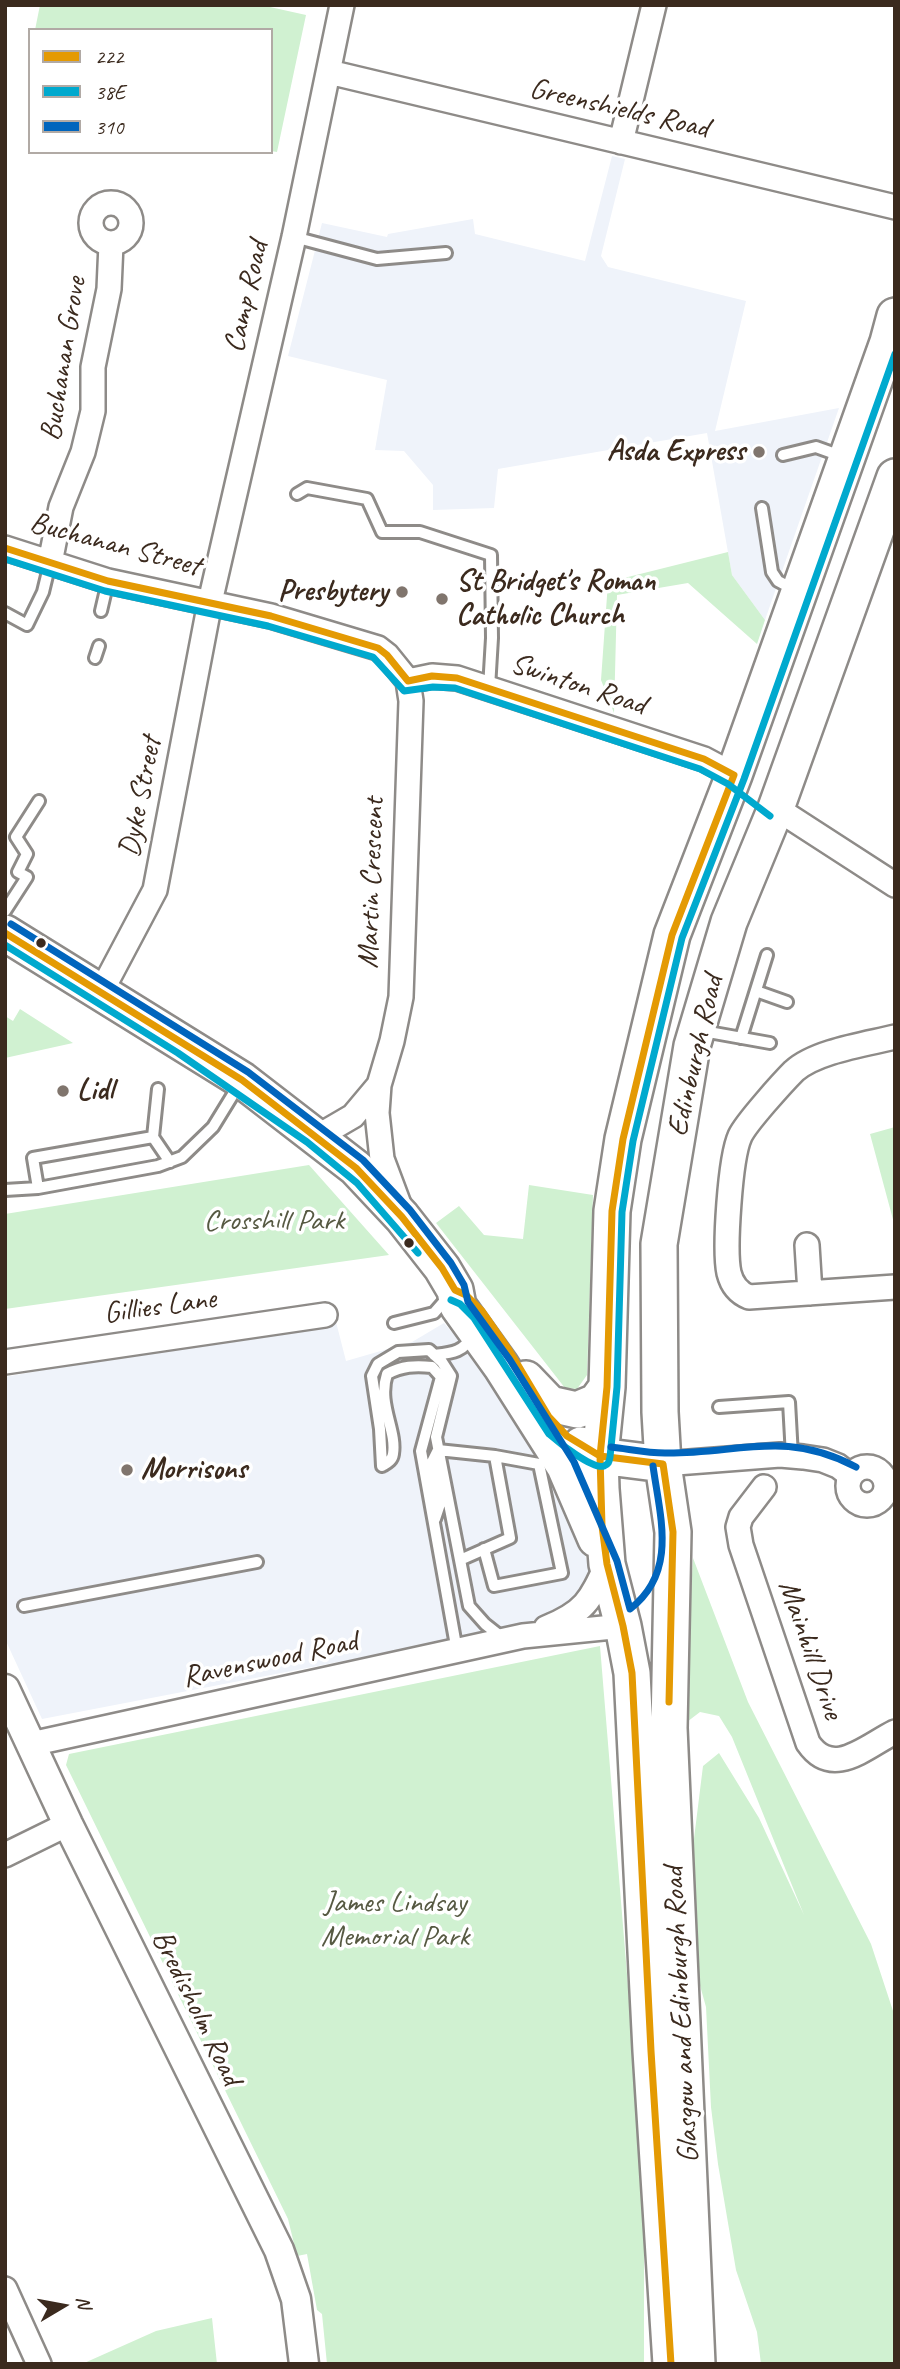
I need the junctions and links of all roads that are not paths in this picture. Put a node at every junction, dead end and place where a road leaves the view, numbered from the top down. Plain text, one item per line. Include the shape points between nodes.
1 (342, 5) edge
2 (654, 5) edge
3 (329, 72) junction
4 (621, 142) junction
5 (895, 208) edge
6 (294, 237) junction
7 (111, 244) dead end
8 (446, 253) dead end
9 (893, 334) edge
10 (783, 455) dead end
11 (847, 458) junction
12 (895, 477) edge
13 (297, 494) dead end
14 (762, 508) dead end
15 (5, 548) edge
16 (50, 564) junction
17 (108, 581) junction
18 (799, 592) junction
19 (210, 602) junction
20 (101, 611) dead end
21 (5, 613) edge
22 (99, 646) dead end
23 (95, 658) dead end
24 (408, 681) junction
25 (489, 688) junction
26 (734, 775) junction
27 (39, 802) dead end
28 (776, 808) junction
29 (895, 886) edge
30 (5, 911) edge
31 (5, 933) edge
32 (767, 955) dead end
33 (756, 991) junction
34 (101, 992) junction
35 (787, 1002) dead end
36 (697, 1030) junction
37 (895, 1037) edge
38 (741, 1038) junction
39 (771, 1043) dead end
40 (242, 1080) junction
41 (379, 1085) junction
42 (158, 1089) dead end
43 (153, 1137) junction
44 (317, 1137) junction
45 (170, 1162) junction
46 (38, 1188) junction
47 (5, 1190) edge
48 (402, 1217) junction
49 (807, 1245) dead end
50 (895, 1287) edge
51 (455, 1290) junction
52 (810, 1293) junction
53 (325, 1315) dead end
54 (394, 1323) dead end
55 (472, 1325) junction
56 (434, 1355) junction
57 (5, 1362) edge
58 (526, 1379) junction
59 (607, 1387) junction
60 (719, 1406) dead end
61 (439, 1450) junction
62 (495, 1456) junction
63 (600, 1456) junction
64 (792, 1456) junction
65 (650, 1462) junction
66 (888, 1470) edge
67 (851, 1476) junction
68 (764, 1487) dead end
69 (434, 1522) junction
70 (484, 1549) junction
71 (673, 1559) junction
72 (460, 1560) junction
73 (257, 1562) dead end
74 (607, 1564) junction
75 (24, 1606) dead end
76 (624, 1626) junction
77 (514, 1638) junction
78 (457, 1651) junction
79 (670, 1666) joint
80 (5, 1689) edge
81 (895, 1731) edge
82 (31, 1744) junction
83 (68, 1824) junction
84 (5, 1855) edge
85 (5, 2289) edge
86 (40, 2364) edge
87 (304, 2364) edge
88 (671, 2364) edge
89 (697, 2364) edge

1 - 3 street, Camp Road
2 - 4 street
3 - 4 street, Greenshields Road
3 - 6 street, Camp Road
4 - 5 street, Greenshields Road
6 - 8 lane via 377,259
6 - 19 street, Camp Road
7 - 16 street, Buchanan Grove via 109,289 93,368 93,411 61,507
9 - 11 main road, Edinburgh Road
10 - 11 lane via 816,447
11 - 18 main road, Edinburgh Road
12 - 28 main road, Edinburgh Road
13 - 25 lane via 307,488 368,499 382,533 420,532 491,555
14 - 18 lane via 772,572
15 - 16 street, Buchanan Street
16 - 17 street, Buchanan Street
16 - 21 lane via 27,625
17 - 19 street, Buchanan Street
17 - 20 lane
18 - 26 main road, Edinburgh Road
19 - 24 street via 377,648
19 - 34 street, Dyke Street via 155,890
22 - 23 lane
24 - 25 street, Swinton Road via 432,676 457,678
24 - 41 street, Martin Crescent via 401,997
25 - 26 street, Swinton Road via 704,759
26 - 28 main road
26 - 59 main road, Edinburgh Road via 672,935 622,1139 612,1211
27 - 30 lane via 16,837 27,854 18,872 27,877
28 - 29 street
28 - 36 main road, Edinburgh Road via 729,922
31 - 34 main road
32 - 33 lane
33 - 35 lane
33 - 38 lane
34 - 40 main road
36 - 38 lane
36 - 65 main road, Edinburgh Road via 659,1244
37 - 52 street via 817,1057 796,1069 740,1136 729,1200 732,1282 749,1297
38 - 39 lane
40 - 44 main road
40 - 45 lane via 213,1127 182,1157
41 - 44 street, Martin Crescent via 353,1116
41 - 48 street, Martin Crescent via 382,1158
42 - 43 lane
43 - 45 lane
43 - 46 lane via 33,1158
44 - 48 main road via 356,1168
45 - 46 lane
46 - 47 lane
48 - 51 main road
49 - 52 street
50 - 52 street
51 - 54 lane via 434,1313
51 - 55 main road via 458,1306
51 - 58 main road via 482,1311
53 - 57 street, Gillies Lane
55 - 56 lane via 468,1345
55 - 74 main road via 565,1467
56 - 61 lane via 451,1376 436,1437
56 - 69 lane via 429,1350 398,1352 378,1364 372,1376 382,1466 390,1462 393,1453 384,1403 387,1374 415,1365 432,1367 442,1377 421,1451
58 - 59 main road via 550,1404 576,1410 596,1402
58 - 63 main road via 557,1427
59 - 63 main road, Edinburgh Road
60 - 64 lane via 789,1402
61 - 62 lane
61 - 69 lane via 432,1462 440,1504
61 - 72 lane
62 - 70 lane via 510,1538
62 - 70 lane via 539,1464 562,1573 494,1586
63 - 65 main road
63 - 74 main road, Edinburgh Road
64 - 65 street
64 - 67 street via 823,1460
65 - 71 main road, Edinburgh Road via 673,1532
65 - 74 main road via 626,1467 618,1479 615,1530
66 - 67 street via 866,1467
66 - 67 street via 885,1491 878,1501 867,1505 851,1496
68 - 81 street, Mainhill Drive via 741,1517 740,1545 808,1742 823,1758 839,1760
69 - 78 lane
70 - 72 lane
71 - 76 main road via 649,1608
71 - 79 main road, Edinburgh Road
72 - 77 lane via 469,1606 485,1624
73 - 75 lane
74 - 76 main road
74 - 77 street, Ravenswood Road via 593,1595 570,1618
76 - 77 street, Ravenswood Road
76 - 88 main road via 632,1673
77 - 78 street, Ravenswood Road
78 - 82 street, Ravenswood Road
79 - 89 main road, Glasgow and Edinburgh Road via 668,1728
80 - 82 street, Bredisholm Road
82 - 83 street, Bredisholm Road
83 - 84 street
83 - 87 street, Bredisholm Road via 279,2250 296,2299
85 - 86 street

